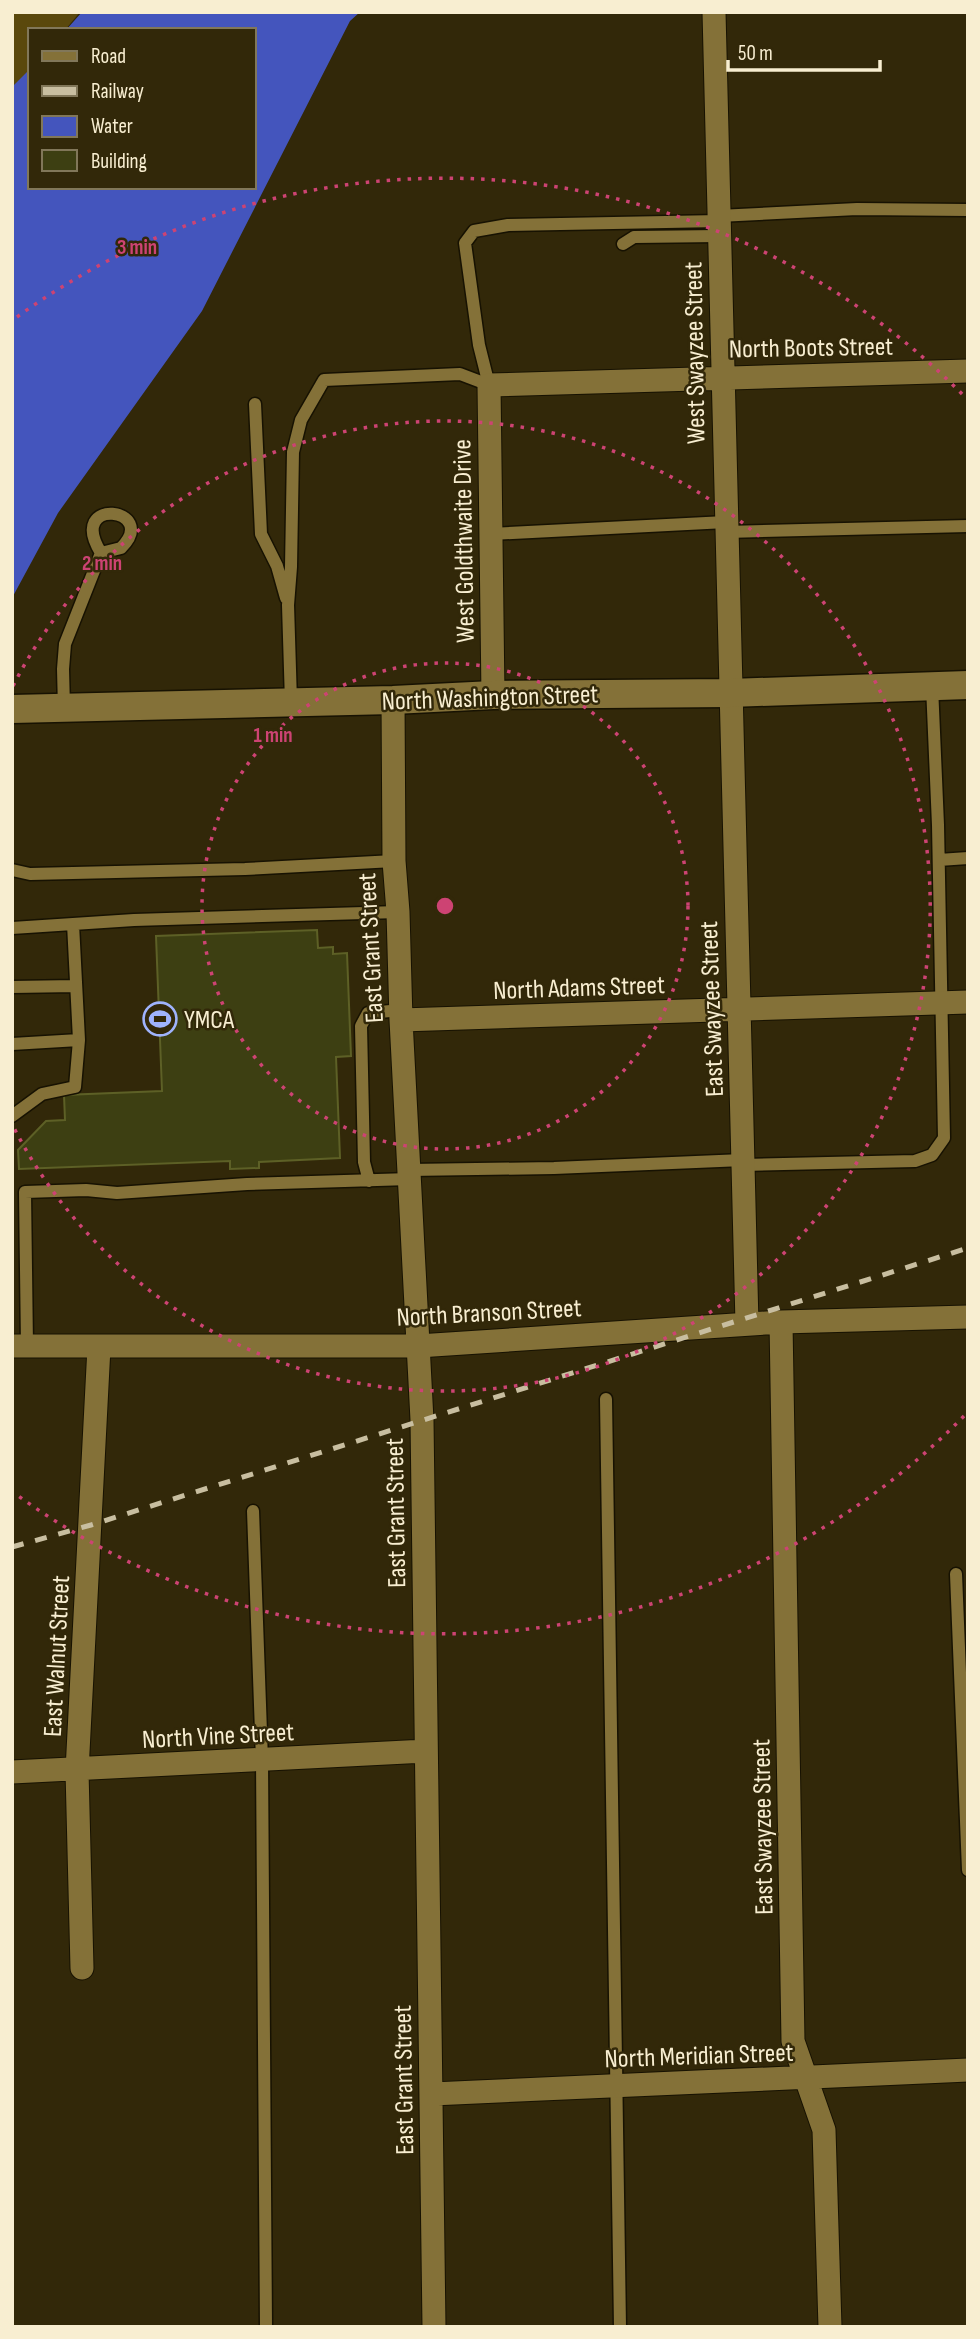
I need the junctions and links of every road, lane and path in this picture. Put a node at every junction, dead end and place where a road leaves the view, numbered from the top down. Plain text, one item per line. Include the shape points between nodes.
1 (714, 12) edge
2 (968, 210) edge
3 (719, 224) junction
4 (623, 244) dead end
5 (968, 371) edge
6 (722, 377) junction
7 (489, 385) junction
8 (255, 404) dead end
9 (968, 526) edge
10 (726, 527) junction
11 (491, 534) junction
12 (101, 553) dead end
13 (288, 605) junction
14 (968, 685) edge
15 (932, 686) junction
16 (730, 693) junction
17 (493, 695) junction
18 (393, 700) junction
19 (291, 702) junction
20 (64, 708) junction
21 (12, 709) edge
22 (968, 858) edge
23 (394, 860) junction
24 (939, 860) junction
25 (12, 870) edge
26 (398, 912) junction
27 (73, 924) junction
28 (12, 928) edge
29 (76, 986) junction
30 (12, 987) edge
31 (968, 1002) edge
32 (942, 1003) junction
33 (739, 1010) junction
34 (401, 1015) junction
35 (79, 1040) junction
36 (12, 1044) edge
37 (12, 1106) edge
38 (26, 1106) junction
39 (12, 1116) edge
40 (743, 1162) junction
41 (410, 1175) junction
42 (369, 1181) junction
43 (968, 1317) edge
44 (781, 1322) junction
45 (747, 1324) junction
46 (20, 1346) edge
47 (418, 1346) junction
48 (99, 1347) junction
49 (607, 1399) dead end
50 (253, 1511) dead end
51 (956, 1574) dead end
52 (426, 1751) junction
53 (262, 1760) junction
54 (77, 1770) junction
55 (12, 1773) edge
56 (968, 1870) edge
57 (82, 1968) dead end
58 (968, 2070) edge
59 (805, 2079) junction
60 (617, 2087) junction
61 (432, 2094) junction
62 (266, 2327) edge
63 (434, 2327) edge
64 (620, 2327) edge
65 (830, 2327) edge

1 - 3 street, West Swayzee Street
2 - 3 lane via 857,209
3 - 4 lane via 634,237
3 - 6 street, West Swayzee Street
3 - 7 lane via 508,225 474,231 465,243
5 - 6 street, North Boots Street
6 - 7 street, North Boots Street
6 - 10 street, West Swayzee Street
7 - 11 street, West Goldthwaite Drive
7 - 13 lane via 460,374 324,380 301,420 293,452
8 - 13 lane via 261,534
9 - 10 lane
10 - 11 lane
10 - 16 street, West Swayzee Street
11 - 17 street, West Goldthwaite Drive
12 - 20 lane via 65,644
13 - 19 lane
14 - 15 street, North Washington Street
15 - 16 street, North Washington Street
15 - 24 lane
16 - 17 street, North Washington Street
16 - 33 street, East Swayzee Street
17 - 18 street, North Washington Street
18 - 19 street, North Washington Street
18 - 23 street, East Grant Street
19 - 20 street, North Washington Street
20 - 21 street, North Washington Street
22 - 24 lane
23 - 25 lane via 245,869 30,874
23 - 26 street, East Grant Street
24 - 32 lane
26 - 27 lane
26 - 34 street, East Grant Street
27 - 28 lane
27 - 29 lane
29 - 30 lane
29 - 35 lane
31 - 32 street, North Adams Street
32 - 33 street, North Adams Street
32 - 40 lane via 944,1138 932,1155 915,1161
33 - 34 street, North Adams Street
33 - 40 street, East Swayzee Street
34 - 41 street, East Grant Street
34 - 42 lane via 368,1013 361,1026 364,1162
35 - 36 lane
35 - 38 lane via 75,1087 42,1094
37 - 38 lane
38 - 39 lane
40 - 41 lane
40 - 45 street, East Swayzee Street
41 - 42 lane
41 - 47 street, East Grant Street
42 - 46 lane via 117,1193 24,1192
43 - 44 street, North Branson Street
44 - 45 street, North Branson Street
44 - 59 street, East Swayzee Street via 793,2041
45 - 47 street, North Branson Street
46 - 48 street, North Branson Street
47 - 48 street, North Branson Street
47 - 52 street, East Grant Street
48 - 54 street, East Walnut Street
49 - 60 lane
50 - 53 lane
51 - 56 lane
52 - 53 street, North Vine Street
52 - 61 street, East Grant Street
53 - 54 street, North Vine Street
53 - 62 lane
54 - 55 street, North Vine Street
54 - 57 street, East Walnut Street
58 - 59 street, North Meridian Street
59 - 60 street, North Meridian Street
59 - 65 street, East Swayzee Street via 824,2130
60 - 61 street, North Meridian Street
60 - 64 lane
61 - 63 street, East Grant Street

